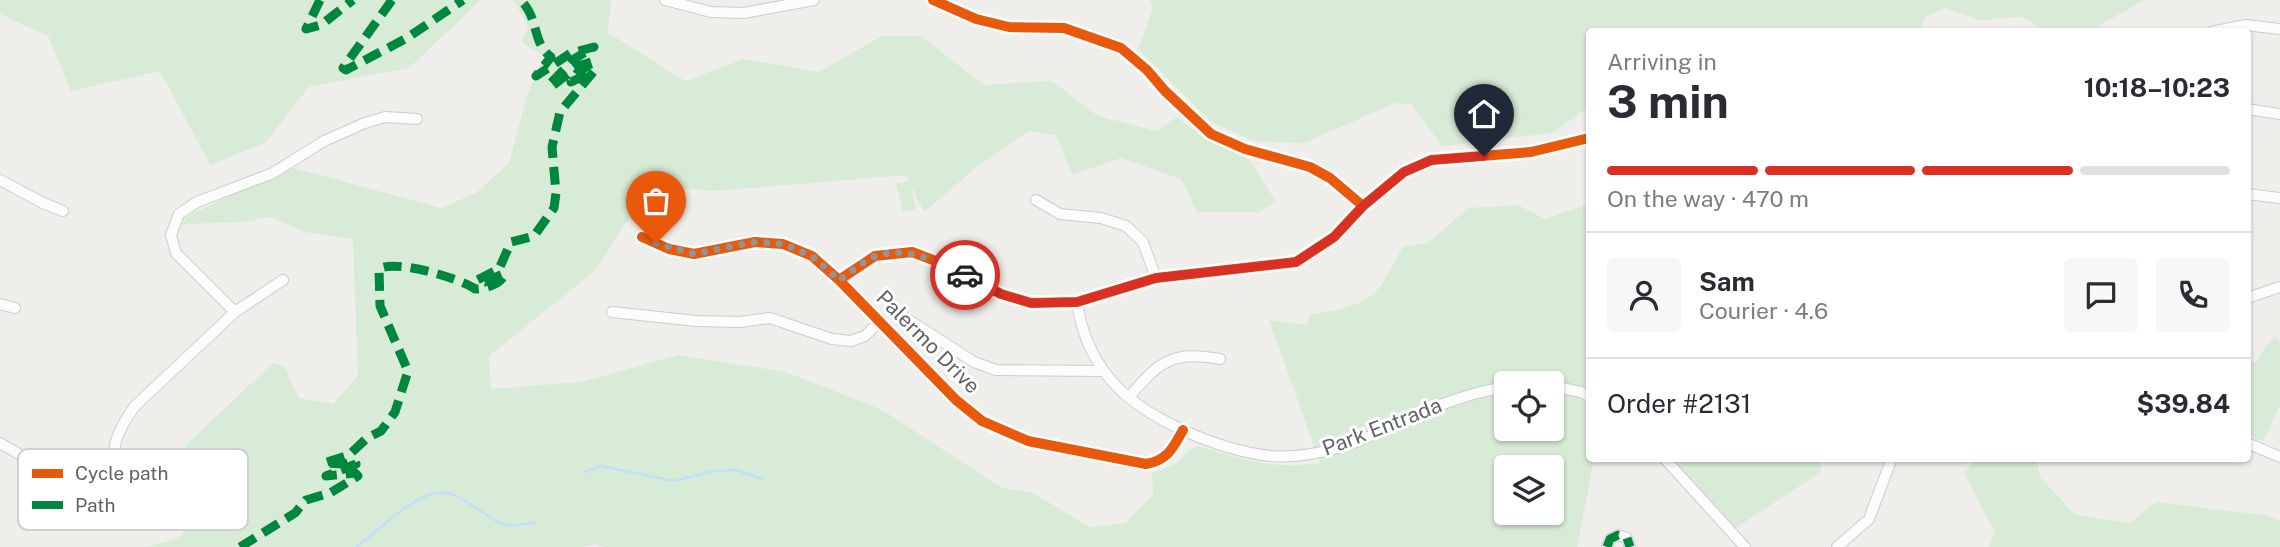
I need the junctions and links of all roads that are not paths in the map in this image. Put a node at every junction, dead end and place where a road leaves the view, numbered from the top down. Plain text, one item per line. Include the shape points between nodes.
1 (665, 0) edge
2 (814, 0) edge
3 (933, 0) edge
4 (2231, 28) edge
5 (2280, 29) edge
6 (2251, 110) edge
7 (2280, 114) edge
8 (417, 119) dead end
9 (1586, 139) edge
10 (0, 180) edge
11 (2251, 194) edge
12 (2280, 198) edge
13 (1036, 200) dead end
14 (1363, 206) junction
15 (63, 211) dead end
16 (642, 237) dead end
17 (1156, 278) junction
18 (283, 280) dead end
19 (839, 280) junction
20 (2280, 287) edge
21 (2251, 298) edge
22 (1077, 302) junction
23 (0, 304) edge
24 (15, 308) dead end
25 (235, 312) junction
26 (612, 312) dead end
27 (898, 313) dead end
28 (879, 322) junction
29 (1220, 359) dead end
30 (1104, 371) junction
31 (1564, 388) edge
32 (1494, 390) edge
33 (1586, 394) edge
34 (1129, 397) junction
35 (1184, 430) junction
36 (0, 443) edge
37 (2251, 445) edge
38 (115, 449) edge
39 (18, 453) edge
40 (2280, 457) edge
41 (1668, 462) edge
42 (1890, 462) edge
43 (1607, 547) edge
44 (1630, 547) edge
45 (1745, 547) edge
46 (1837, 547) edge

1 - 2 street via 711,12 744,13
3 - 14 street via 976,19 1009,27 1064,28 1121,48 1210,134 1310,167
4 - 5 street
6 - 7 street
8 - 25 street via 385,117 365,123 324,141 273,173 197,202 180,214 171,235 176,253
9 - 14 street via 1531,152 1432,160 1404,172
10 - 15 street
11 - 12 street
13 - 17 street via 1060,214 1126,226 1143,242
14 - 17 street via 1334,237 1296,262
16 - 19 street, Palermo Drive via 694,254 755,242 783,244 812,256
17 - 22 street
18 - 25 street
19 - 22 street via 875,256 912,253 1031,303
19 - 28 street, Palermo Drive
20 - 21 street
22 - 30 street, Park Entrada via 1085,338
23 - 24 street
25 - 38 street via 135,406 122,424
26 - 28 street via 695,321 770,318 850,341
27 - 30 street via 974,362 996,370
28 - 35 street, Palermo Drive via 982,421 1028,441 1146,464 1170,453
29 - 34 street via 1167,359 1152,369
30 - 34 street, Park Entrada
31 - 33 street
32 - 35 street, Park Entrada via 1463,397 1339,448 1300,456 1269,456
34 - 35 street, Park Entrada
36 - 39 street
37 - 40 street
41 - 45 street
42 - 46 street via 1869,519
43 - 44 street via 1618,535 1627,538

